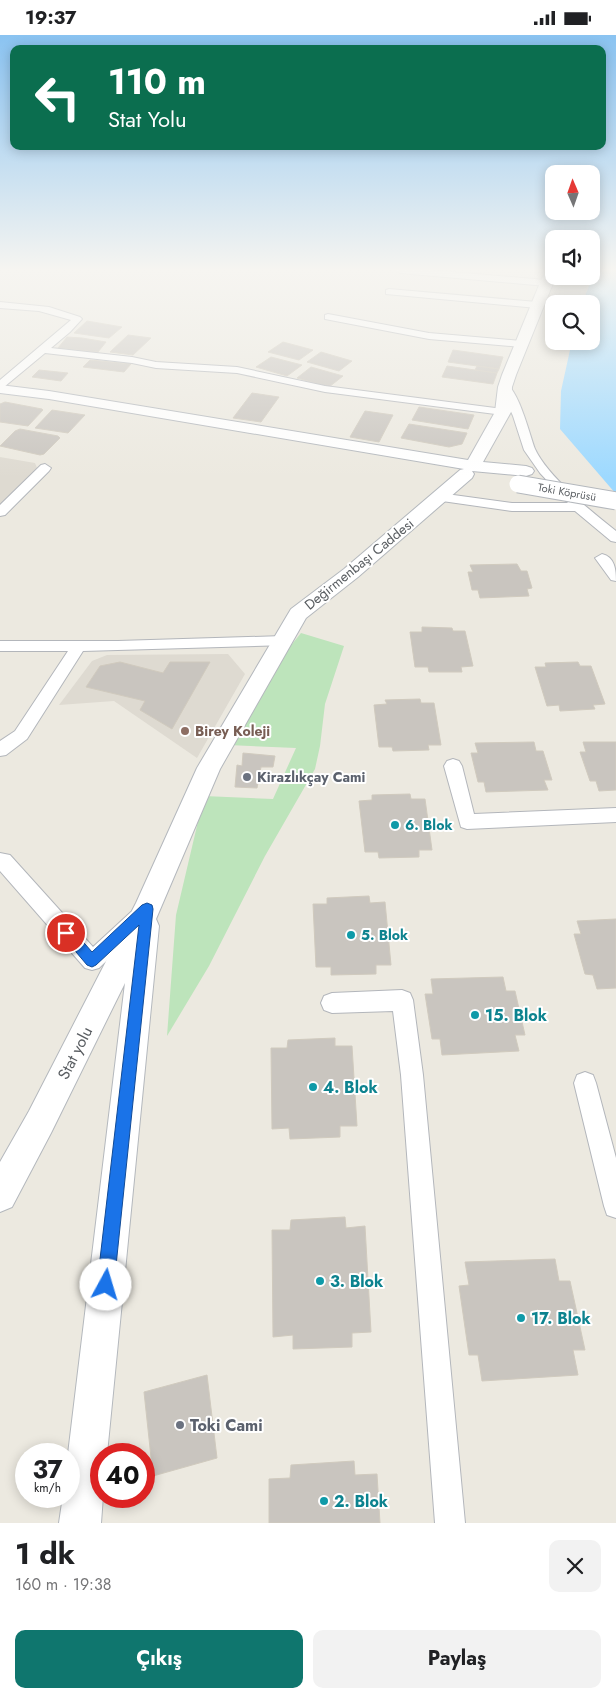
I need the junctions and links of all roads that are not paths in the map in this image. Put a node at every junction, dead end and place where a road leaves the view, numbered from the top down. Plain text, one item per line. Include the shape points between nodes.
1 (54, 339) edge
2 (469, 339) edge
3 (523, 339) edge
4 (521, 344) junction
5 (42, 350) junction
6 (0, 385) edge
7 (505, 387) junction
8 (0, 389) edge
9 (0, 397) edge
10 (502, 412) junction
11 (45, 468) dead end
12 (469, 470) junction
13 (522, 478) junction
14 (616, 487) edge
15 (440, 497) junction
16 (616, 501) edge
17 (578, 507) junction
18 (0, 512) edge
19 (616, 538) edge
20 (602, 558) dead end
21 (616, 577) edge
22 (282, 641) junction
23 (0, 646) edge
24 (79, 646) junction
25 (0, 750) edge
26 (453, 766) dead end
27 (616, 815) edge
28 (0, 861) edge
29 (147, 909) junction
30 (332, 1003) dead end
31 (585, 1083) dead end
32 (0, 1195) edge
33 (616, 1205) edge
34 (80, 1523) edge
35 (450, 1523) edge

1 - 5 street
2 - 4 street
3 - 4 street, Değirmenbaşı Caddesi
4 - 7 street, Değirmenbaşı Caddesi
5 - 6 street
5 - 10 street via 156,365 237,370 325,389
7 - 10 street, Değirmenbaşı Caddesi
7 - 17 street via 530,449 544,470
8 - 12 street
9 - 12 street
10 - 12 street, Değirmenbaşı Caddesi
11 - 18 street
12 - 13 street
12 - 15 street, Değirmenbaşı Caddesi
13 - 14 street
13 - 16 street, Toki Köprüsü, bridge
15 - 17 street via 512,507
15 - 22 street, Değirmenbaşı Caddesi via 298,614
17 - 19 street
20 - 21 street
22 - 24 street
22 - 29 street, Değirmenbaşı Caddesi via 209,768
23 - 24 street
24 - 25 street via 20,735
26 - 27 street via 467,822
28 - 29 street via 92,961
29 - 32 street, Stat yolu
29 - 34 street
30 - 35 street via 402,1000 412,1075
31 - 33 street

